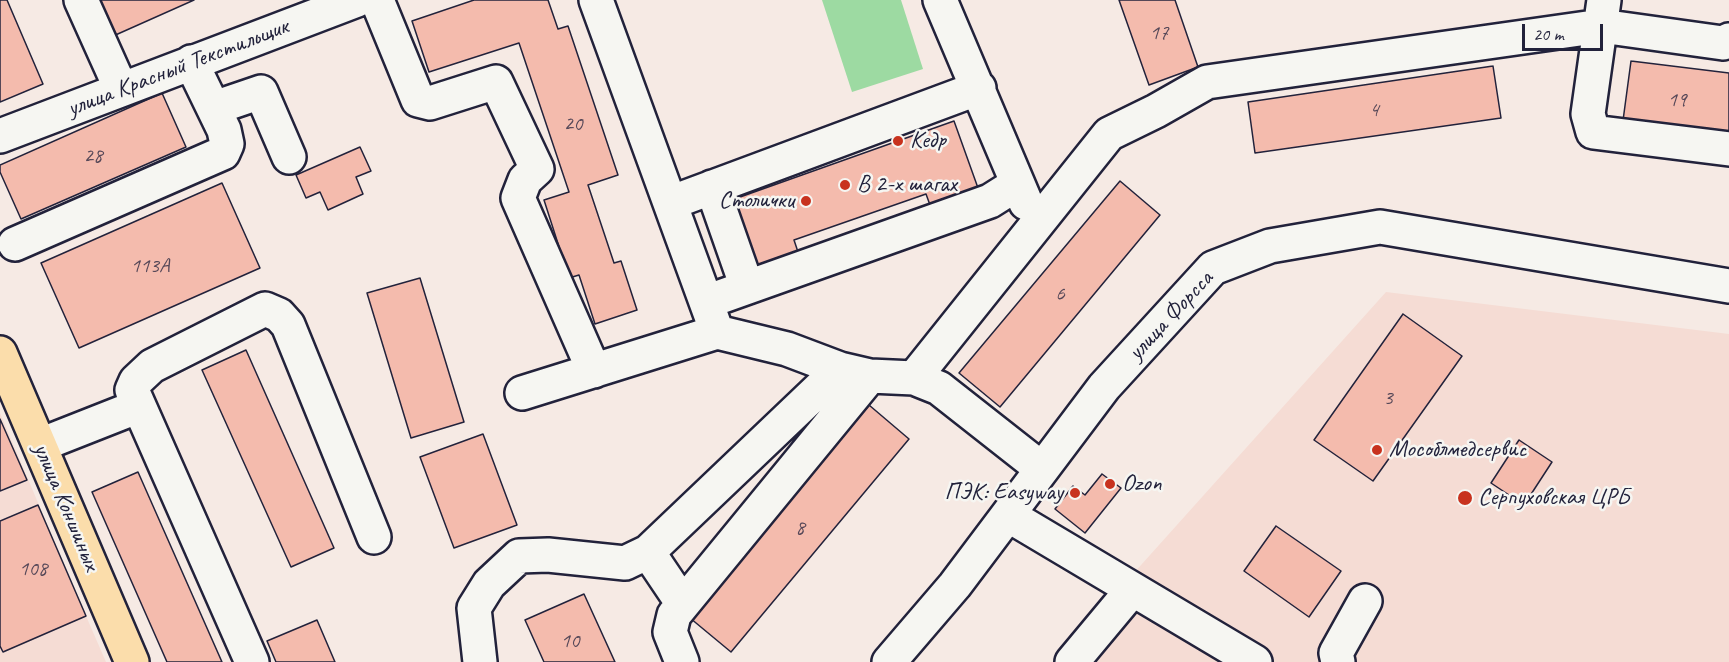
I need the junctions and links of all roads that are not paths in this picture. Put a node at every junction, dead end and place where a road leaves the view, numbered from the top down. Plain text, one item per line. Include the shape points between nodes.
1 (81, 0) edge
2 (357, 0) edge
3 (377, 0) edge
4 (596, 0) edge
5 (940, 0) edge
6 (1602, 13) edge
7 (1729, 40) edge
8 (191, 62) junction
9 (979, 88) junction
10 (121, 90) junction
11 (214, 108) junction
12 (0, 136) edge
13 (1729, 149) edge
14 (289, 157) dead end
15 (1017, 183) junction
16 (712, 187) junction
17 (670, 203) junction
18 (1036, 224) junction
19 (15, 244) dead end
20 (1729, 286) edge
21 (747, 287) junction
22 (706, 302) junction
23 (717, 332) junction
24 (0, 353) edge
25 (594, 371) junction
26 (855, 373) junction
27 (914, 378) junction
28 (522, 393) dead end
29 (139, 406) junction
30 (40, 446) junction
31 (1042, 469) junction
32 (1008, 515) junction
33 (374, 537) dead end
34 (648, 552) junction
35 (1132, 590) junction
36 (1365, 601) dead end
37 (682, 604) junction
38 (132, 662) edge
39 (252, 662) edge
40 (480, 662) edge
41 (682, 662) edge
42 (889, 662) edge
43 (1072, 662) edge
44 (1255, 662) edge
45 (1338, 662) edge

1 - 10 street
2 - 8 street, улица Красный Текстильщик
3 - 25 street via 418,100 430,103 496,82 537,169 525,180 518,198
4 - 17 street
5 - 9 street
6 - 7 street via 1723,43
6 - 13 street via 1588,114 1593,132
6 - 18 street via 1207,82 1109,134
8 - 10 street, улица Красный Текстильщик
8 - 11 street
9 - 15 street
9 - 16 street
10 - 12 street, улица Красный Текстильщик
11 - 14 street via 261,92
11 - 19 street via 227,144 223,153
15 - 18 street
15 - 21 street via 990,201
16 - 17 street
16 - 21 street
17 - 22 street
18 - 27 street
20 - 31 street, улица Форсса via 1380,227 1270,246 1213,268 1104,387
21 - 22 street
22 - 23 street
23 - 25 street
23 - 26 street via 788,349
24 - 30 main road, улица Коншиных
25 - 28 street
26 - 27 street
26 - 34 street
26 - 37 street
27 - 31 street via 939,388
29 - 30 street
29 - 33 street via 132,390 152,366 265,309 279,315 288,325
29 - 39 street
30 - 38 main road, улица Коншиных
31 - 32 street, улица Форсса
32 - 35 street
32 - 42 street, улица Форсса
34 - 37 street
34 - 40 street via 625,563 519,556 489,584 474,608
35 - 43 street
35 - 44 street
36 - 45 street via 1336,653
37 - 41 street via 674,615 670,632

